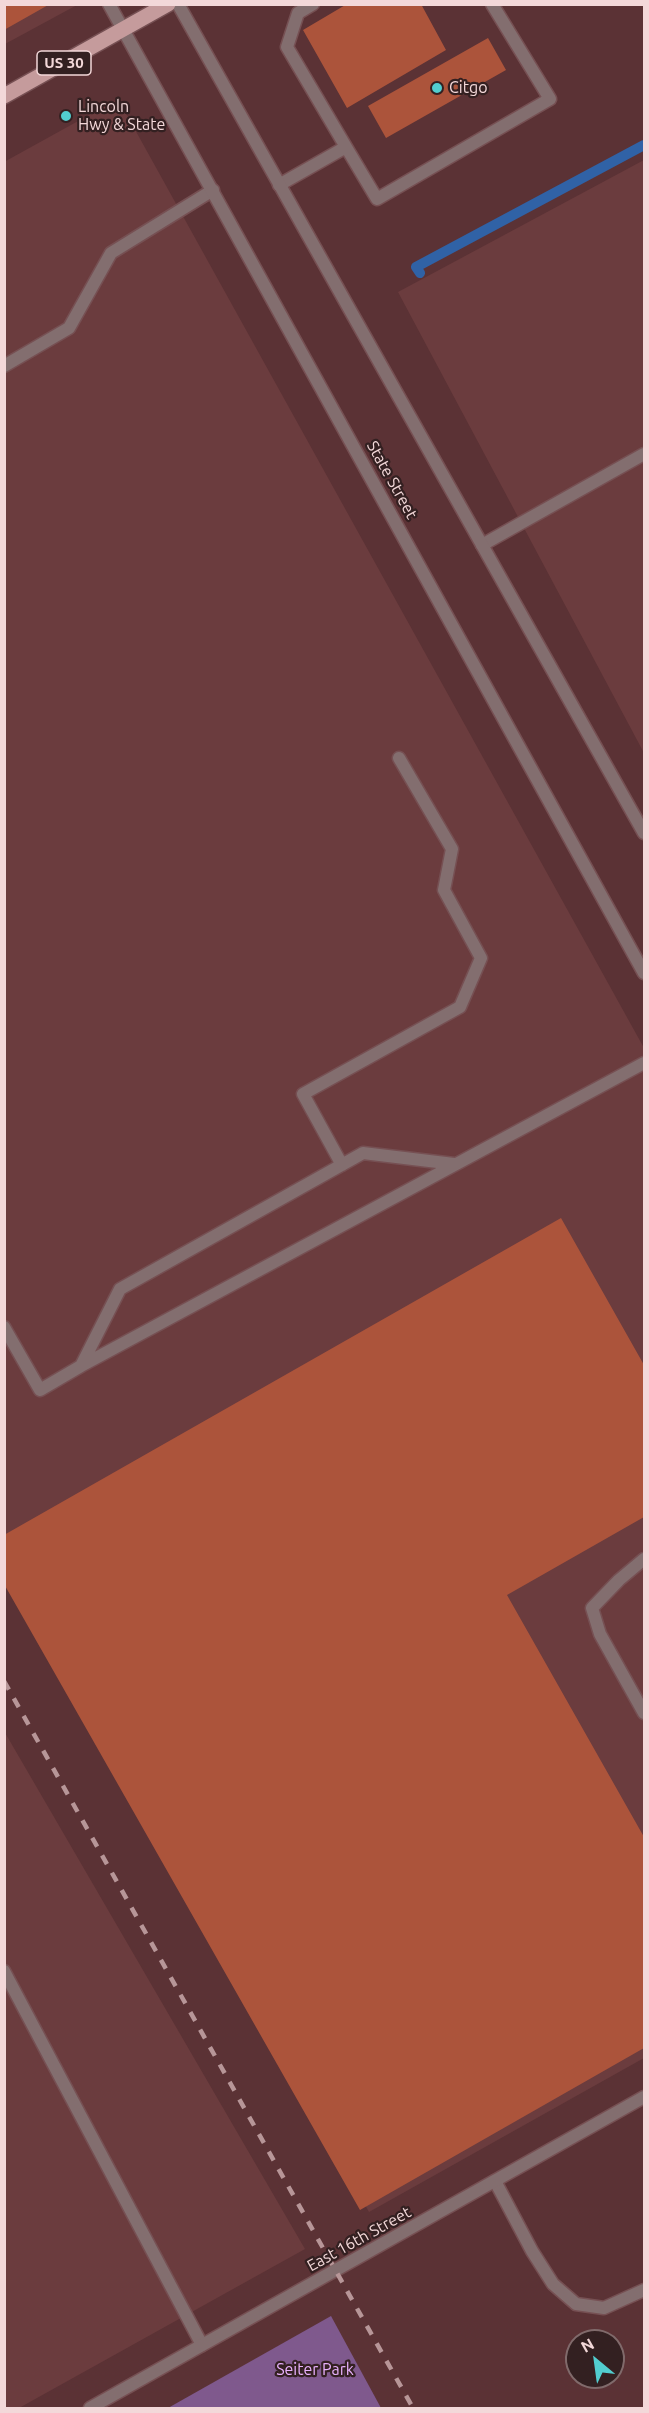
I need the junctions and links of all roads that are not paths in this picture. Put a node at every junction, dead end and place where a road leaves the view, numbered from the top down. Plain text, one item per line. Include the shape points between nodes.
1 (109, 4) edge
2 (168, 4) edge
3 (178, 4) edge
4 (313, 4) edge
5 (492, 4) edge
6 (296, 9) edge
7 (123, 30) junction
8 (4, 96) edge
9 (346, 147) junction
10 (279, 185) junction
11 (213, 190) junction
12 (4, 366) edge
13 (645, 454) edge
14 (482, 545) junction
15 (399, 758) dead end
16 (645, 833) edge
17 (645, 973) edge
18 (645, 1063) edge
19 (454, 1164) junction
20 (342, 1165) junction
21 (4, 1327) edge
22 (81, 1366) junction
23 (645, 1559) edge
24 (645, 1713) edge
25 (4, 1971) edge
26 (645, 2097) edge
27 (495, 2181) junction
28 (645, 2290) edge
29 (202, 2345) junction
30 (90, 2409) edge

1 - 7 street, State Street
2 - 7 main road, US 30
3 - 10 street
4 - 6 street
5 - 9 street via 550,99 377,198
6 - 9 street via 287,47
7 - 8 main road, US 30
7 - 11 street, State Street
9 - 10 street
10 - 14 street
11 - 12 street via 111,253 69,328
11 - 17 street, State Street
13 - 14 street
14 - 16 street
15 - 20 street via 452,849 444,890 481,958 460,1006 303,1094
18 - 19 street
19 - 20 street via 363,1153
19 - 22 street
20 - 22 street via 120,1289
21 - 22 street via 40,1390
23 - 24 street via 592,1608 600,1634
25 - 29 street
26 - 27 street, East 16th Street
27 - 28 street via 553,2284 576,2304 604,2308
27 - 29 street, East 16th Street
29 - 30 street, East 16th Street

